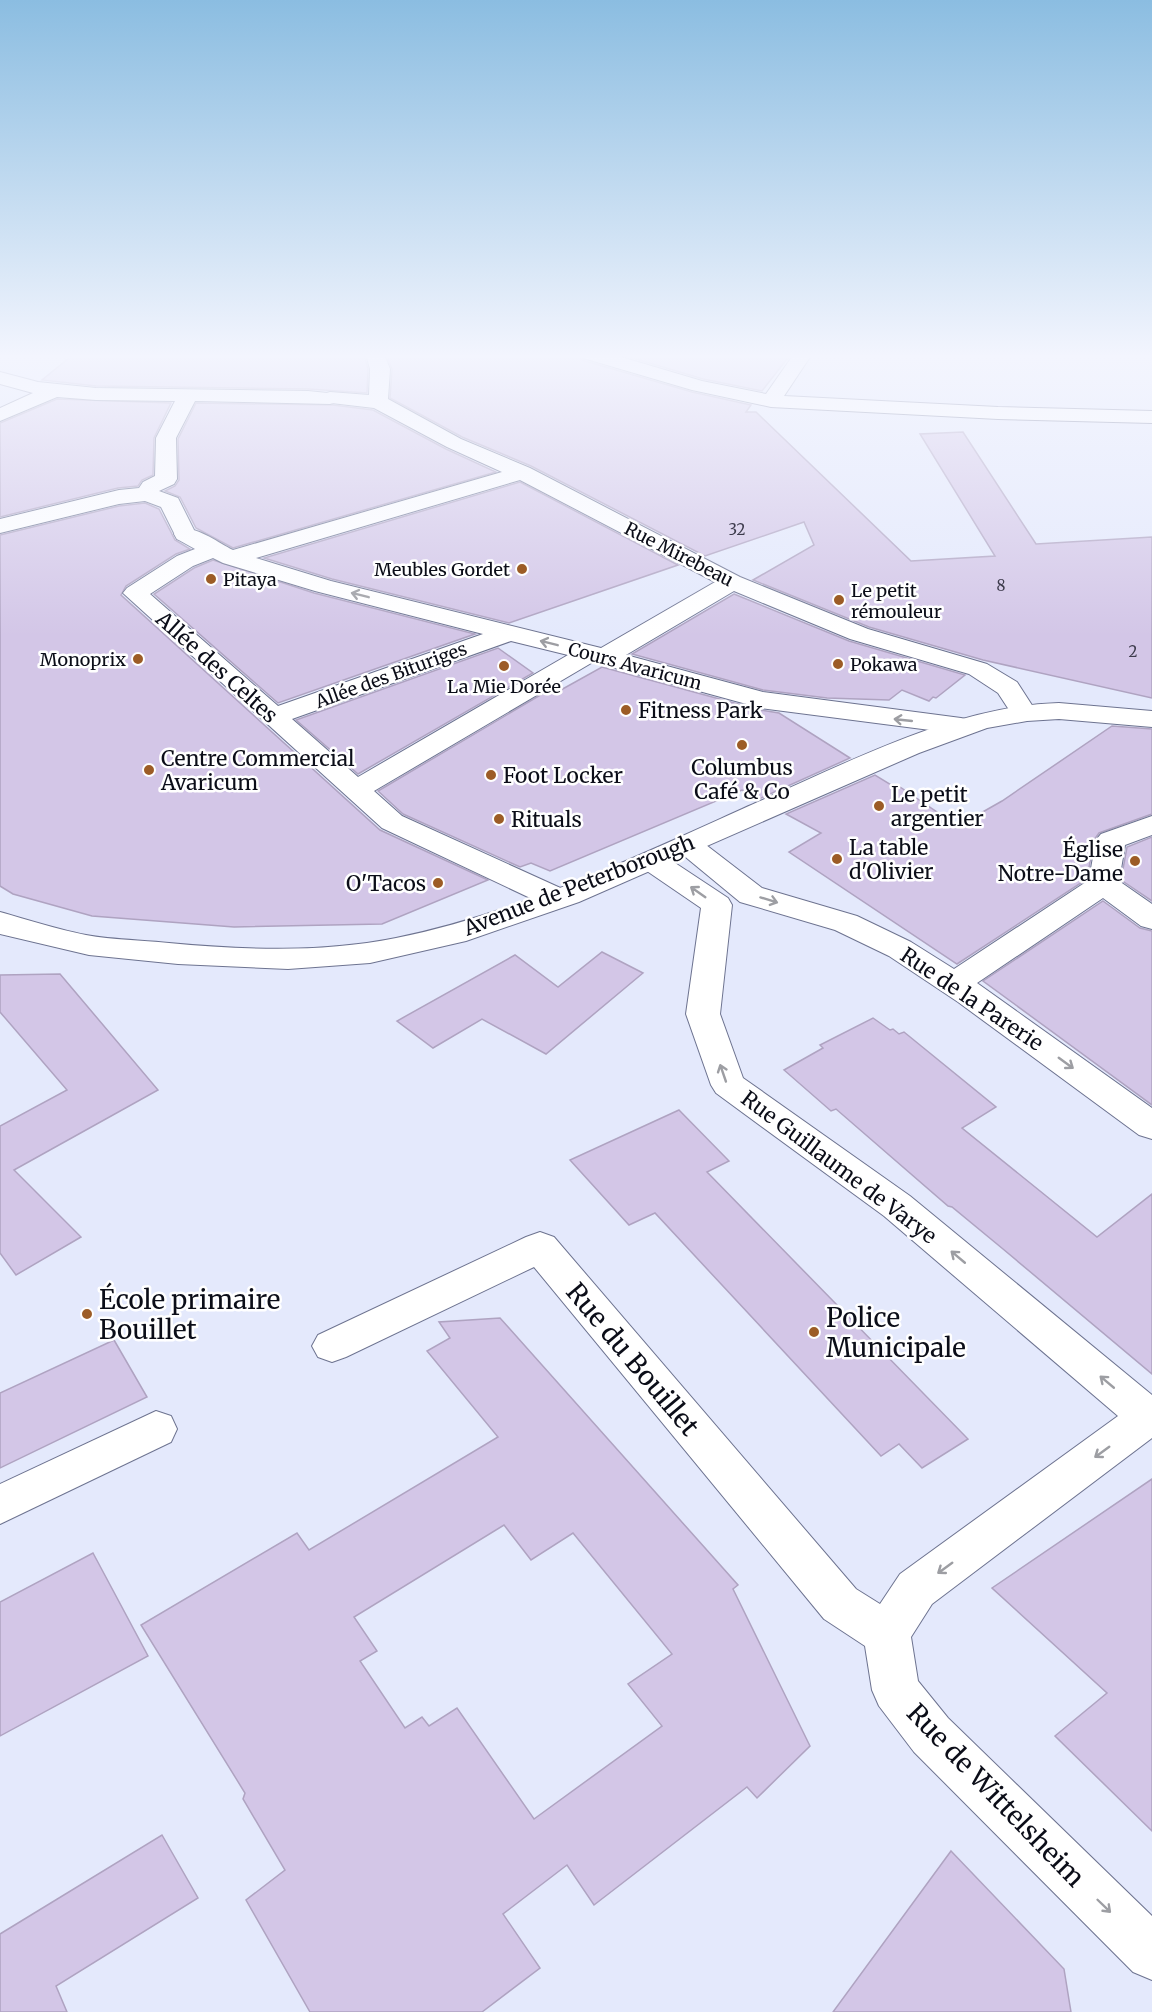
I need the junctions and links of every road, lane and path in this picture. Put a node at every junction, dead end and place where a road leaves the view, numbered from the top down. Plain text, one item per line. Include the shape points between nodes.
1 (166, 448) edge
2 (465, 448) edge
3 (522, 473) junction
4 (147, 494) junction
5 (0, 526) edge
6 (221, 554) junction
7 (732, 582) junction
8 (509, 633) junction
9 (597, 655) junction
10 (1024, 713) junction
11 (273, 717) junction
12 (1152, 719) edge
13 (961, 726) junction
14 (355, 790) junction
15 (1152, 825) edge
16 (687, 844) junction
17 (652, 861) junction
18 (1103, 884) junction
19 (556, 898) junction
20 (1152, 919) edge
21 (4, 928) edge
22 (955, 983) junction
23 (1152, 1126) edge
24 (332, 1346) dead end
25 (1150, 1418) edge
26 (156, 1429) dead end
27 (0, 1505) edge
28 (887, 1634) junction
29 (1152, 1953) edge

1 - 4 street via 166,479 151,487
2 - 3 street, Rue Mirebeau
3 - 6 street
3 - 7 street, Rue Mirebeau
4 - 5 street via 119,497
4 - 6 street, Cours Avaricum via 170,503 185,534
8 -> 6 street, Cours Avaricum via 323,586
6 - 11 street, Allée des Celtes via 184,561 135,593
7 - 9 street
7 - 10 street, Rue Mirebeau via 859,634 978,669 1008,688
9 -> 8 street, Cours Avaricum
8 - 11 street, Allée des Bituriges
13 -> 9 street, Cours Avaricum via 761,700
9 - 14 street
10 - 12 street, Cours Avaricum via 1073,710
10 - 13 street, Cours Avaricum
11 - 14 street, Allée des Celtes
13 - 16 street, Avenue de Peterborough
14 - 19 street, Allée des Celtes via 392,822
15 - 18 street via 1111,840
16 - 17 street, Avenue de Peterborough
16 -> 22 street, Rue de la Parerie via 751,895 846,923 900,949
17 - 19 street, Avenue de Peterborough
25 -> 17 street, Rue Guillaume de Varye via 897,1206 728,1085 703,1014 717,905
18 - 20 street
18 - 22 street
19 - 21 street, Avenue de Peterborough via 482,925 399,948 359,955 271,960 99,947
22 -> 23 street, Rue de la Parerie
24 - 28 street, Rue du Bouillet via 540,1247 840,1604
25 -> 28 street via 916,1589
26 - 27 street
28 -> 29 street, Rue de Wittelsheim via 896,1689 931,1735

